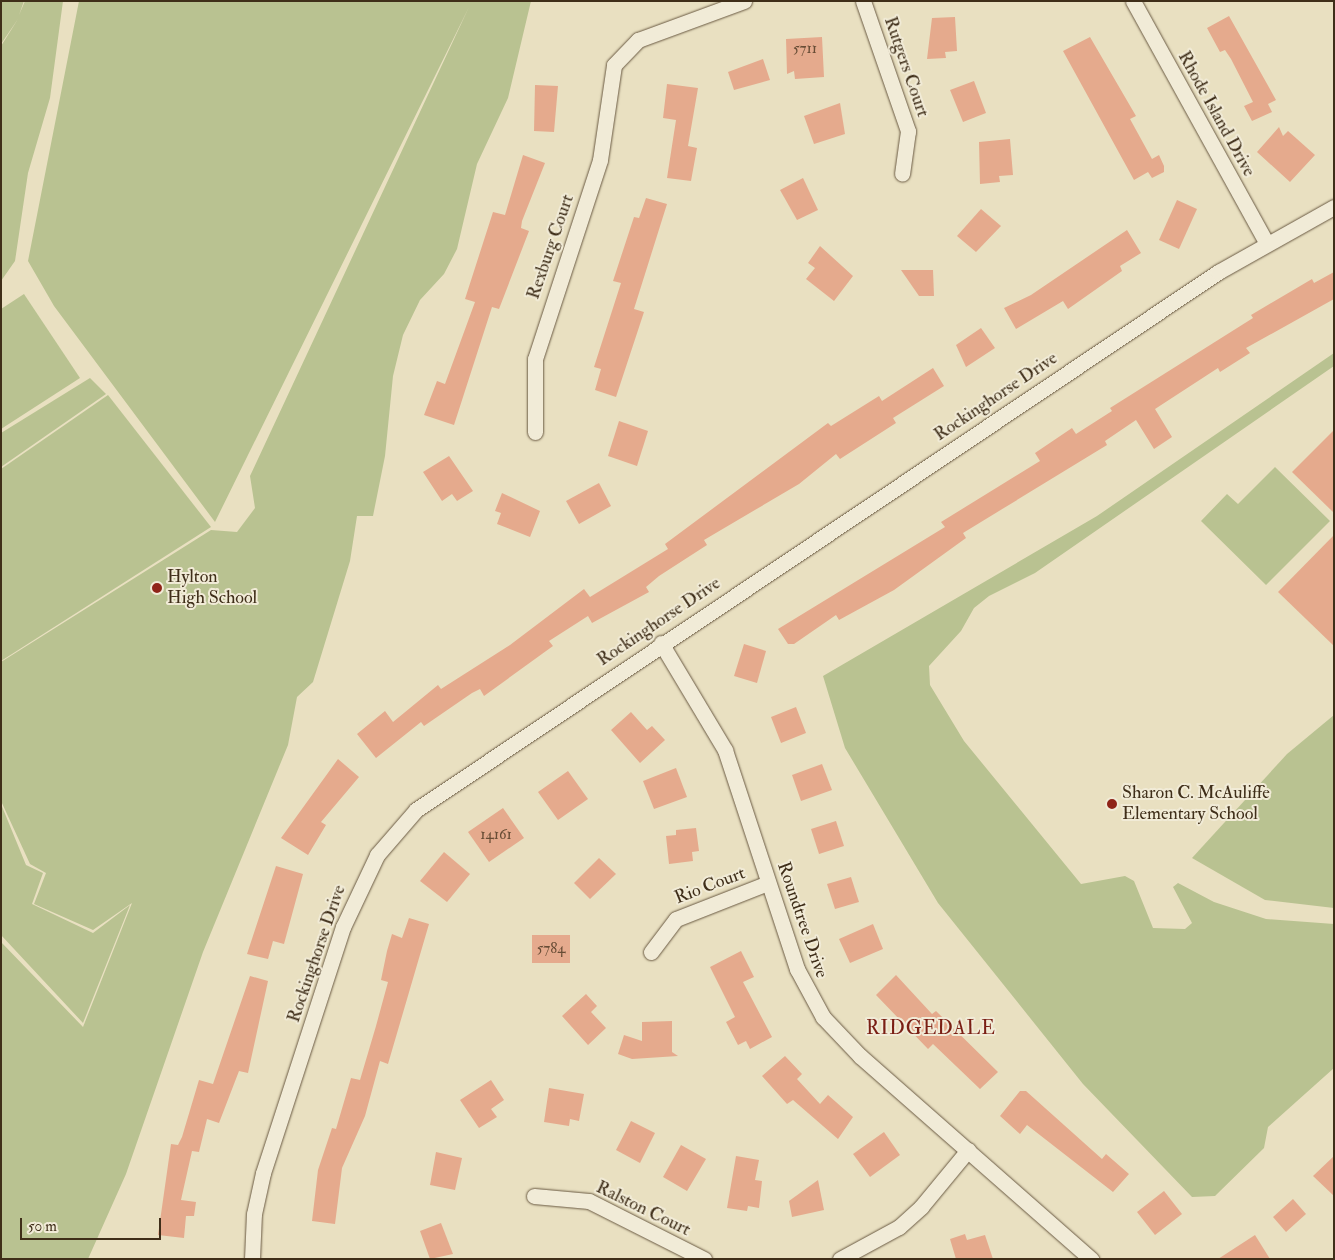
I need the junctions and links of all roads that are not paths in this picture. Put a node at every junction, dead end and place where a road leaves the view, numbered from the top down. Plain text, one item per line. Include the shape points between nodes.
1 (744, 1) edge
2 (864, 1) edge
3 (1133, 1) edge
4 (902, 174) dead end
5 (1334, 206) edge
6 (1267, 244) junction
7 (535, 432) dead end
8 (661, 643) junction
9 (768, 883) junction
10 (651, 952) dead end
11 (968, 1150) junction
12 (534, 1196) dead end
13 (252, 1259) edge
14 (704, 1259) edge
15 (840, 1259) edge
16 (1091, 1259) edge

1 - 7 street, Rexburg Court via 638,40 619,57 611,75 600,160 535,359
2 - 4 street, Rutgers Court via 908,130
3 - 6 street, Rhode Island Drive
5 - 6 street, Rockinghorse Drive
6 - 8 street, Rockinghorse Drive
8 - 9 street, Roundtree Drive via 725,750
8 - 13 street, Rockinghorse Drive via 437,793 377,855 343,927 263,1173 254,1214
9 - 10 street, Rio Court via 676,919 663,930
9 - 11 street, Roundtree Drive via 797,969 823,1017 860,1056
11 - 15 street via 922,1207 899,1227
11 - 16 street, Roundtree Drive
12 - 14 street, Ralston Court via 589,1201

